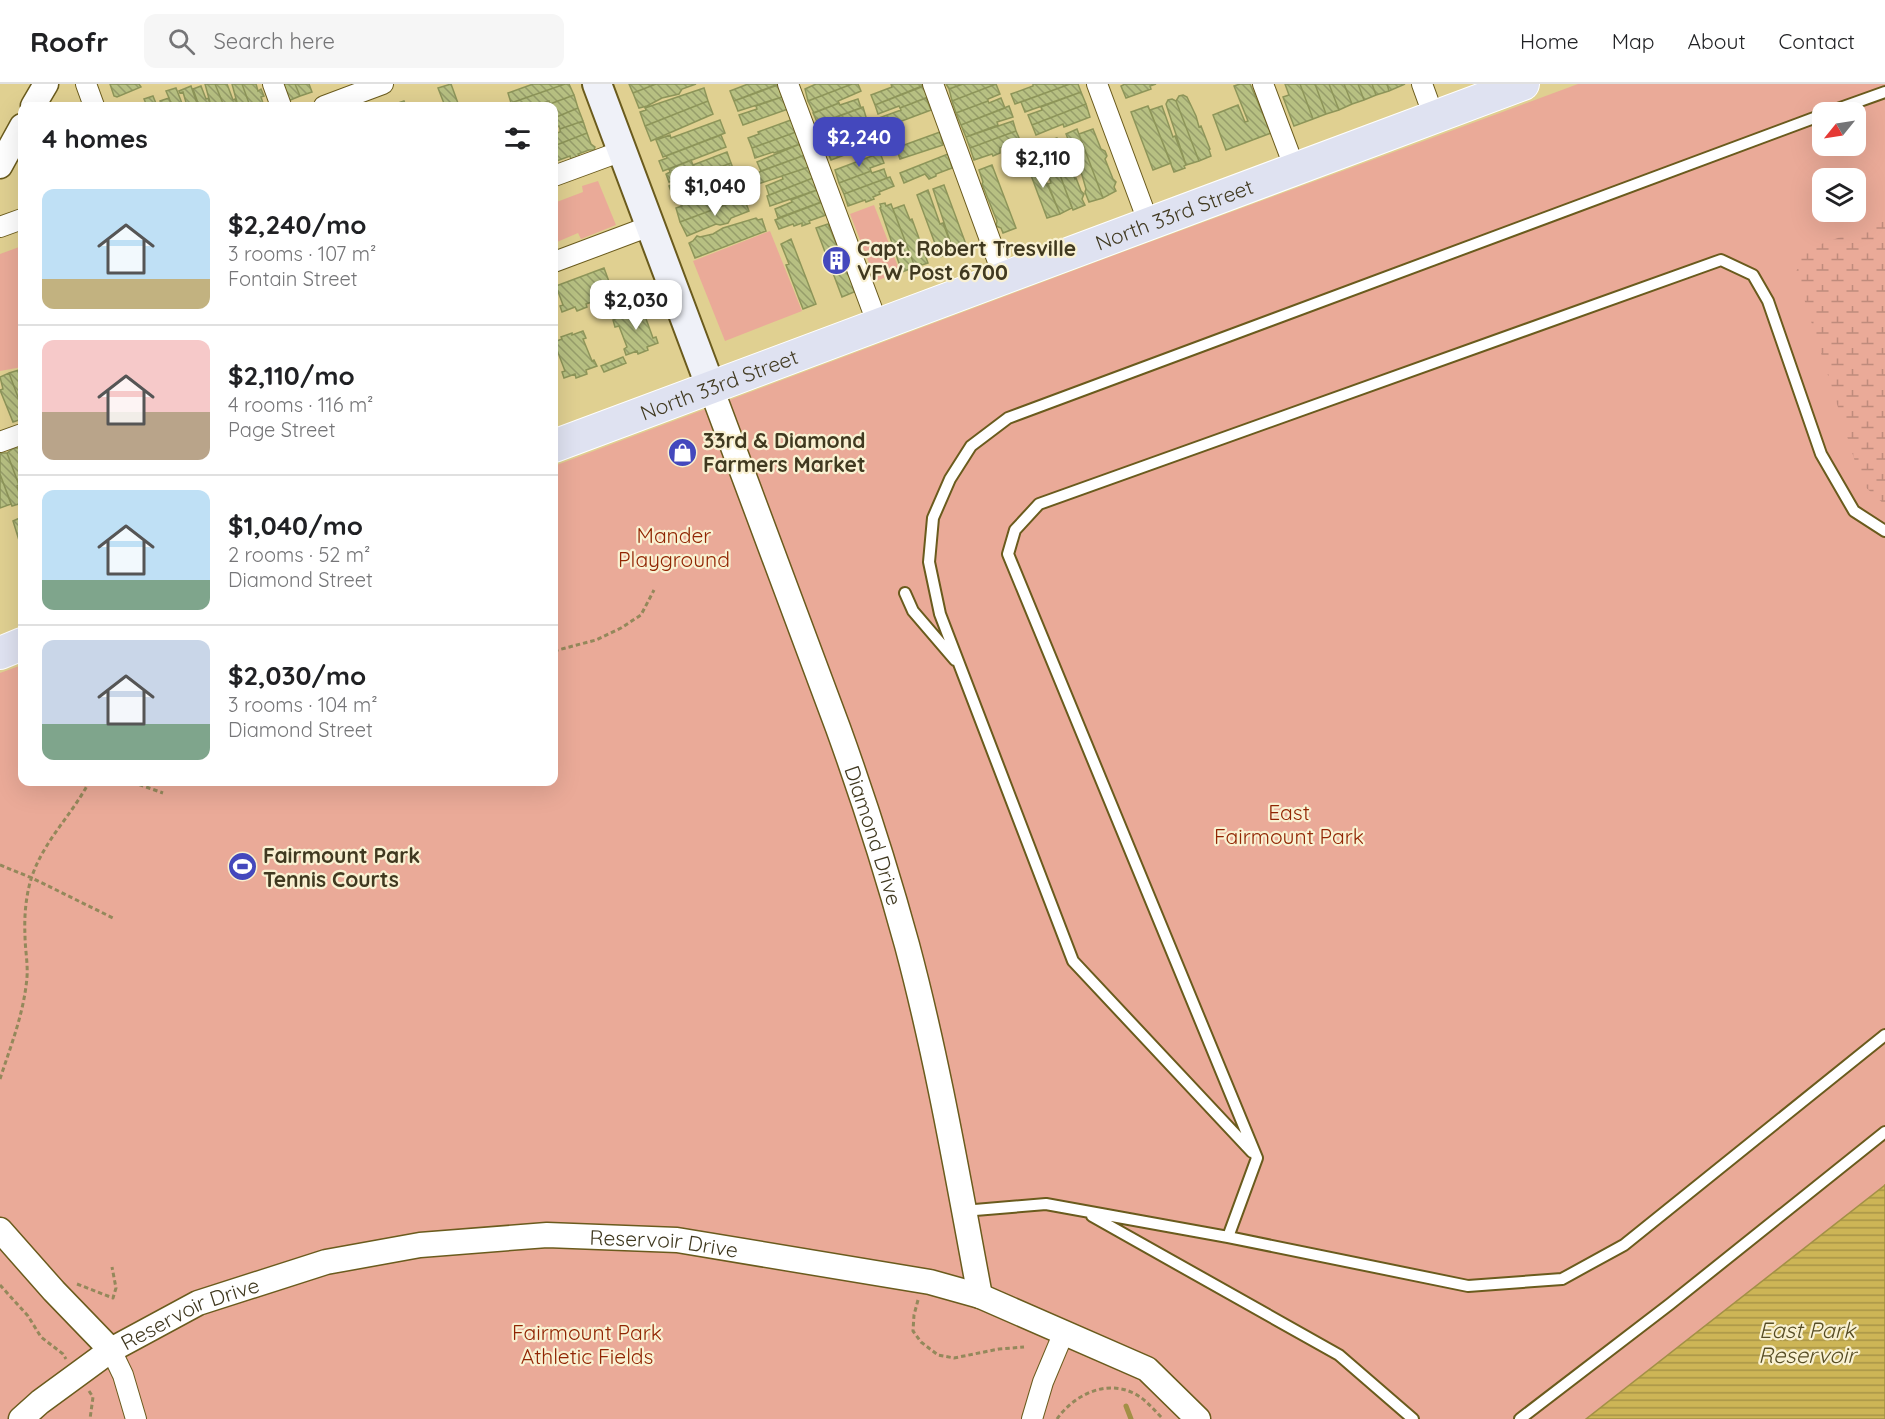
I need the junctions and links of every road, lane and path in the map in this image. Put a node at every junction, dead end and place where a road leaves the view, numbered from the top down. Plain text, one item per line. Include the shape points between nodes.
1 (46, 84) edge
2 (86, 84) edge
3 (273, 84) edge
4 (384, 84) edge
5 (597, 84) edge
6 (788, 84) edge
7 (933, 84) edge
8 (1097, 84) edge
9 (1263, 84) edge
10 (1422, 84) edge
11 (1523, 84) edge
12 (1885, 92) edge
13 (35, 102) edge
14 (93, 102) edge
15 (280, 102) edge
16 (335, 102) edge
17 (1857, 102) edge
18 (1434, 117) junction
19 (1812, 119) edge
20 (18, 133) edge
21 (622, 151) junction
22 (0, 166) edge
23 (1295, 169) junction
24 (558, 175) edge
25 (18, 220) edge
26 (1149, 224) junction
27 (650, 226) junction
28 (0, 227) edge
29 (558, 260) edge
30 (1004, 278) junction
31 (879, 325) junction
32 (711, 388) junction
33 (18, 435) edge
34 (558, 441) edge
35 (0, 442) edge
36 (1885, 531) edge
37 (654, 590) dead end
38 (905, 593) dead end
39 (18, 645) edge
40 (558, 650) edge
41 (0, 652) edge
42 (960, 666) junction
43 (87, 786) edge
44 (143, 786) edge
45 (163, 793) dead end
46 (0, 864) edge
47 (32, 878) junction
48 (115, 919) dead end
49 (1885, 1035) edge
50 (0, 1079) edge
51 (1885, 1132) edge
52 (1257, 1158) junction
53 (1084, 1211) junction
54 (963, 1212) junction
55 (0, 1230) edge
56 (1228, 1237) junction
57 (112, 1267) dead end
58 (71, 1279) dead end
59 (0, 1285) edge
60 (980, 1296) junction
61 (918, 1302) dead end
62 (1064, 1332) junction
63 (1024, 1347) dead end
64 (111, 1350) junction
65 (63, 1354) dead end
66 (93, 1397) dead end
67 (21, 1419) edge
68 (90, 1419) edge
69 (136, 1419) edge
70 (1032, 1419) edge
71 (1057, 1419) edge
72 (1163, 1419) edge
73 (1198, 1419) edge
74 (1413, 1419) edge
75 (1520, 1419) edge

1 - 13 street
2 - 14 street
3 - 15 street
4 - 16 street
5 - 21 main road
6 - 31 street
7 - 30 street
8 - 26 street
9 - 23 street
10 - 18 street
11 - 18 main road, North 33rd Street
12 - 17 lane
18 - 23 main road, North 33rd Street
19 - 42 lane via 1008,418 971,446 950,479 933,518 929,562 940,614
20 - 22 street
21 - 24 street
21 - 27 main road
23 - 26 main road, North 33rd Street
25 - 28 street
26 - 30 main road, North 33rd Street
27 - 29 street
27 - 32 main road
30 - 31 main road, North 33rd Street
31 - 32 main road, North 33rd Street
32 - 34 main road, North 33rd Street
32 - 54 street, Diamond Drive via 838,729 883,862 920,997
33 - 35 street
36 - 52 lane via 1854,510 1821,453 1768,301 1753,275 1721,260 1039,504 1015,530 1008,554
37 - 40 path via 641,615 621,628 596,640
38 - 42 lane via 913,611
39 - 41 main road
42 - 52 lane via 1073,961
43 - 47 path via 48,841
44 - 45 path
46 - 47 path
47 - 48 path
47 - 50 path via 25,923 25,997
49 - 56 lane via 1624,1245 1562,1279 1468,1286
51 - 75 lane
52 - 56 lane
53 - 54 lane via 1046,1204
53 - 56 lane
53 - 74 lane via 1339,1355
54 - 60 street, Diamond Drive
55 - 64 street
57 - 58 path via 116,1288 113,1298
59 - 65 path via 41,1337
60 - 62 street, Reservoir Drive
60 - 64 street, Reservoir Drive via 930,1282 677,1240 547,1235 420,1245 326,1262 198,1303
61 - 63 path via 913,1331 938,1355 954,1358
62 - 70 street
62 - 73 street, Reservoir Drive via 1147,1369
64 - 67 street, Reservoir Drive
64 - 69 street
66 - 68 path
71 - 72 path via 1077,1400 1111,1387 1132,1392

